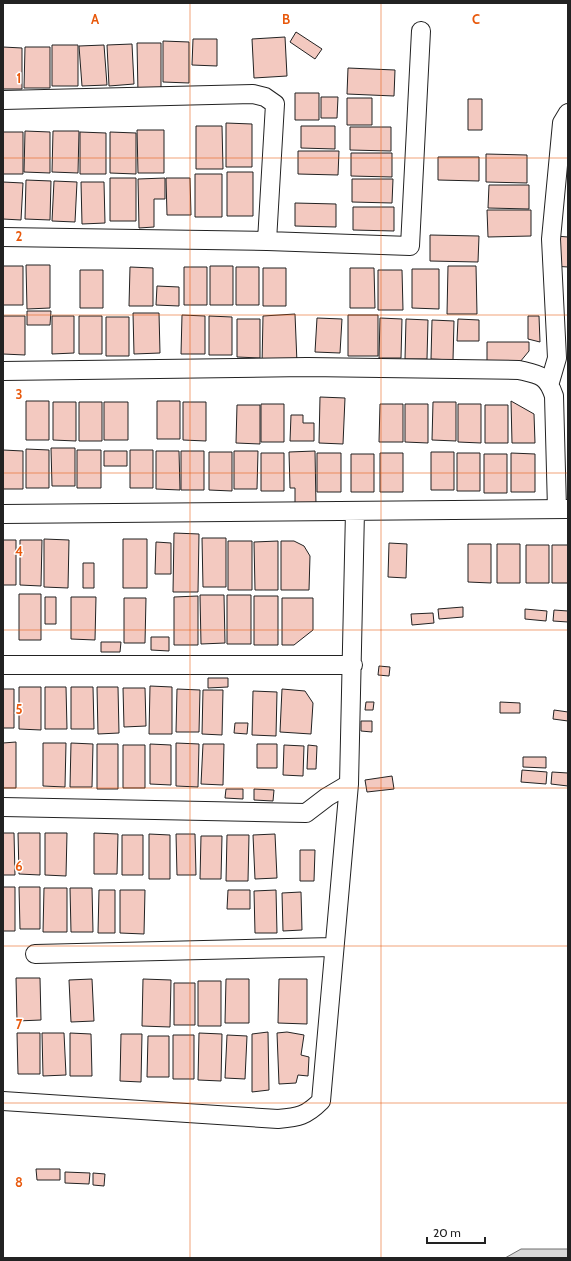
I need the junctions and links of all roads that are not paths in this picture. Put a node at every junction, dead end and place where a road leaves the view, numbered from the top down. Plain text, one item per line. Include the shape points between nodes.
1 (421, 31) dead end
2 (3, 100) edge
3 (568, 112) edge
4 (3, 237) edge
5 (267, 241) junction
6 (3, 371) edge
7 (550, 382) junction
8 (562, 509) edge
9 (355, 511) junction
10 (3, 514) edge
11 (3, 665) edge
12 (353, 665) junction
13 (349, 784) junction
14 (3, 807) edge
15 (333, 947) junction
16 (35, 954) dead end
17 (3, 1100) edge

1 - 5 street via 410,246
2 - 5 street via 253,94 265,97 274,104
3 - 7 street via 562,123 551,239 557,358
4 - 5 street
6 - 7 street via 307,367 520,370 538,375
7 - 8 street via 554,396
8 - 9 street
9 - 10 street
9 - 12 street
11 - 12 street
12 - 13 street
13 - 14 street via 306,813
13 - 15 street
15 - 16 street
15 - 17 street via 321,1101 310,1112 278,1119

